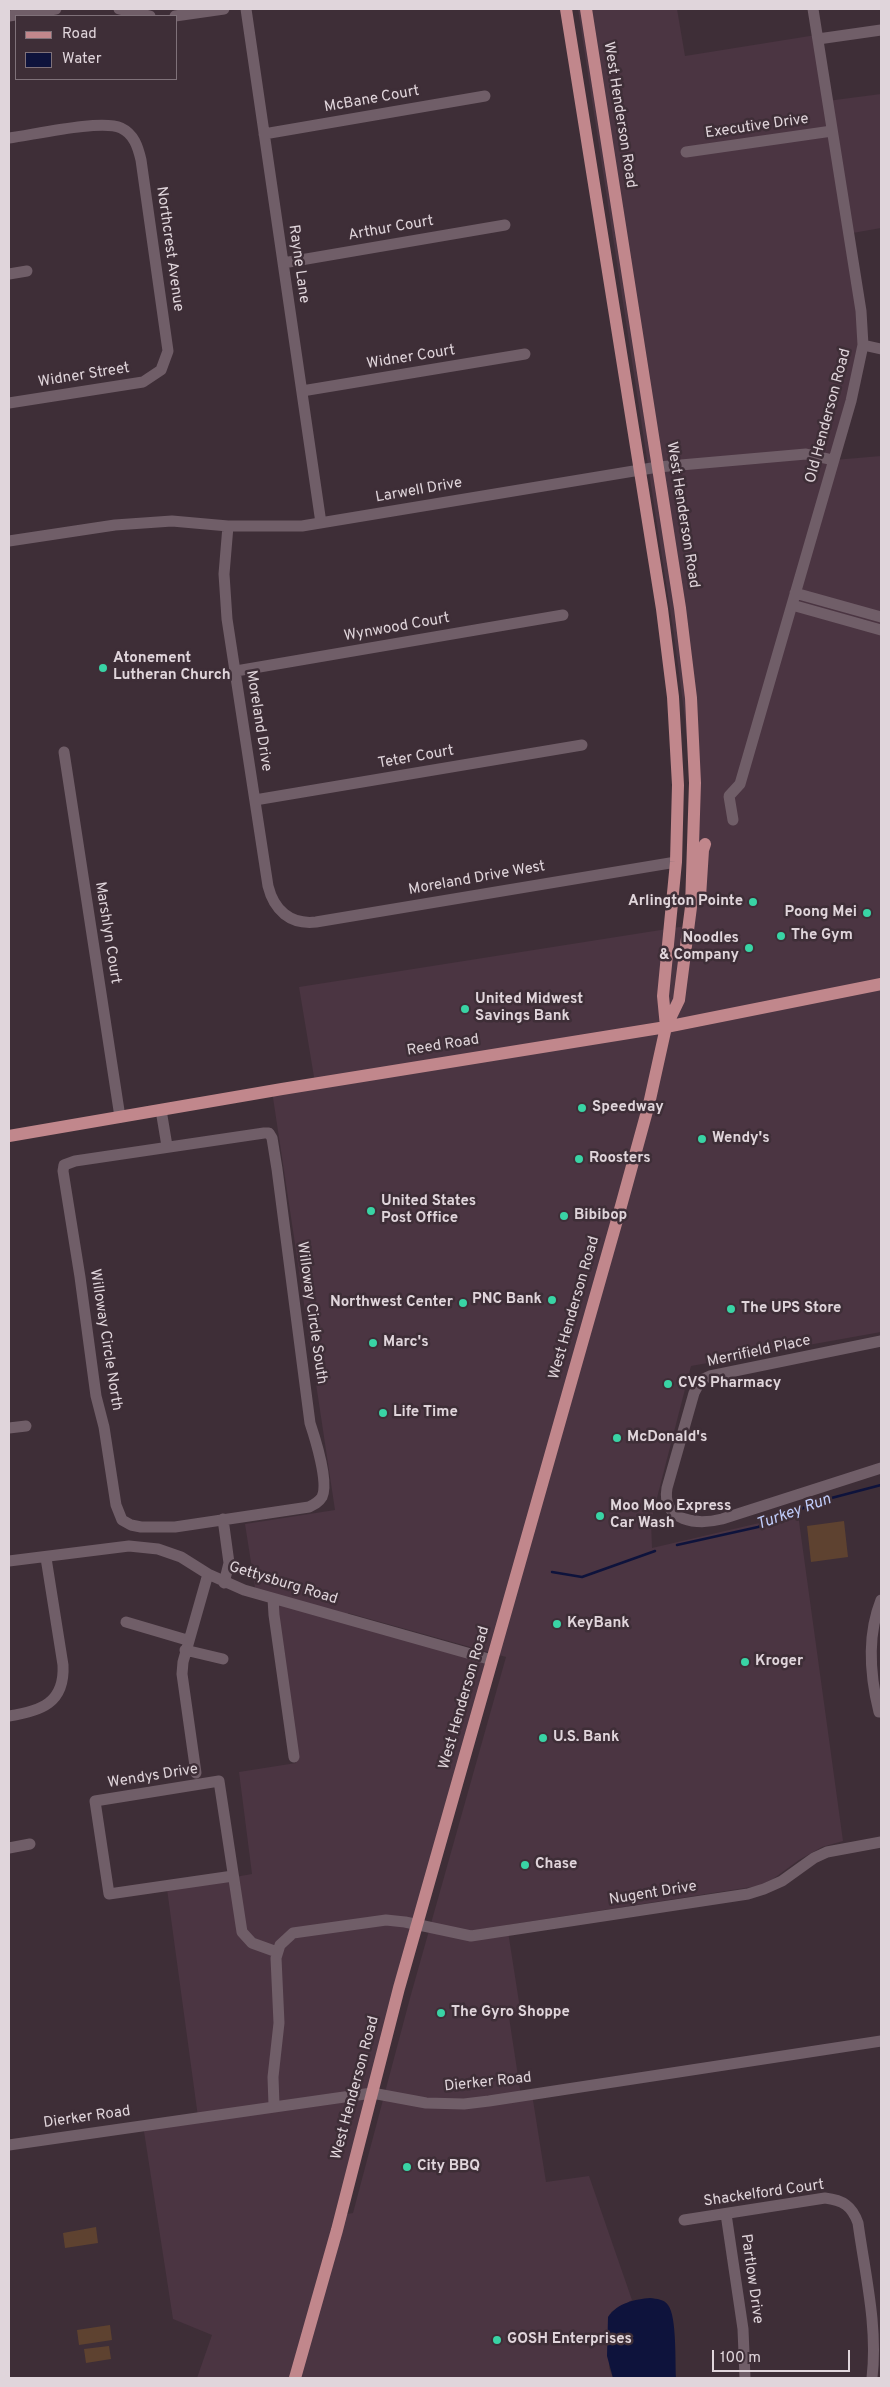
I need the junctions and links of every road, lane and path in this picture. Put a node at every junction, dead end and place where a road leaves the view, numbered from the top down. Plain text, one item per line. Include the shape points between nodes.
1 (56, 9) edge
2 (119, 9) edge
3 (224, 9) edge
4 (246, 9) edge
5 (566, 9) edge
6 (586, 9) edge
7 (813, 9) edge
8 (16, 15) edge
9 (146, 15) edge
10 (178, 16) edge
11 (881, 30) edge
12 (818, 38) junction
13 (484, 96) dead end
14 (832, 130) junction
15 (264, 134) junction
16 (9, 138) edge
17 (686, 152) dead end
18 (505, 225) dead end
19 (283, 263) junction
20 (27, 271) dead end
21 (9, 274) edge
22 (863, 346) junction
23 (881, 349) edge
24 (525, 354) dead end
25 (161, 370) joint
26 (302, 391) junction
27 (9, 403) edge
28 (833, 460) junction
29 (658, 467) junction
30 (639, 469) junction
31 (321, 523) junction
32 (228, 526) junction
33 (9, 541) edge
34 (796, 593) junction
35 (792, 605) junction
36 (563, 615) dead end
37 (881, 617) edge
38 (881, 630) edge
39 (236, 671) junction
40 (582, 745) dead end
41 (64, 752) dead end
42 (255, 800) junction
43 (733, 820) dead end
44 (706, 844) dead end
45 (676, 862) junction
46 (691, 907) junction
47 (284, 915) joint
48 (881, 984) edge
49 (666, 1027) junction
50 (161, 1110) junction
51 (120, 1117) junction
52 (9, 1136) edge
53 (167, 1146) junction
54 (881, 1341) edge
55 (26, 1426) dead end
56 (9, 1428) edge
57 (881, 1468) edge
58 (223, 1520) junction
59 (46, 1558) junction
60 (9, 1561) edge
61 (208, 1574) junction
62 (224, 1582) junction
63 (274, 1599) junction
64 (881, 1600) edge
65 (126, 1622) dead end
66 (186, 1645) junction
67 (223, 1659) dead end
68 (492, 1660) junction
69 (881, 1712) edge
70 (9, 1716) edge
71 (294, 1756) dead end
72 (196, 1773) dead end
73 (881, 1842) edge
74 (30, 1844) dead end
75 (9, 1848) edge
76 (233, 1876) junction
77 (419, 1925) junction
78 (277, 1952) junction
79 (881, 2041) edge
80 (372, 2093) junction
81 (274, 2105) junction
82 (9, 2145) edge
83 (726, 2214) junction
84 (684, 2220) dead end
85 (294, 2378) edge
86 (745, 2378) edge
87 (872, 2378) edge

1 - 8 street
2 - 9 street
3 - 10 street
4 - 15 street, Rayne Lane
5 - 30 main road, West Henderson Road
6 - 29 main road, West Henderson Road
7 - 12 street, Old Henderson Road
11 - 12 street
12 - 14 street, Old Henderson Road
13 - 15 street, McBane Court
14 - 17 street, Executive Drive
14 - 22 street, Old Henderson Road via 861,311
15 - 19 street, Rayne Lane
16 - 25 street, Northcrest Avenue via 100,125 115,126 128,133 137,145 168,344 167,358
18 - 19 street, Arthur Court
19 - 26 street, Rayne Lane
20 - 21 street
22 - 23 street
22 - 28 street, Old Henderson Road
24 - 26 street, Widner Court
25 - 27 street, Widner Street via 136,384
26 - 31 street, Rayne Lane
28 - 29 street, Larwell Drive via 806,454
28 - 34 street, Old Henderson Road
29 - 30 street, Larwell Drive
29 - 46 main road, West Henderson Road via 691,698 695,783
30 - 31 street, Larwell Drive
30 - 45 main road, West Henderson Road via 673,697 678,785
31 - 32 street, Larwell Drive
32 - 33 street, Larwell Drive via 172,521 114,525
32 - 39 street, Moreland Drive via 225,597
34 - 35 street, Old Henderson Road
34 - 37 street
35 - 38 street
35 - 43 street, Old Henderson Road via 740,784 729,796
36 - 39 street, Wynwood Court
39 - 42 street, Moreland Drive
40 - 42 street, Teter Court
41 - 51 street, Marshlyn Court
42 - 47 street, Moreland Drive via 268,886 273,902
44 - 46 main road via 700,901
45 - 47 street, Moreland Drive West via 316,922 299,922
45 - 49 main road, West Henderson Road via 663,996
46 - 49 main road, West Henderson Road via 679,1000
48 - 49 main road, Reed Road
49 - 50 main road, Reed Road
49 - 68 main road, West Henderson Road via 626,1187
50 - 51 main road, Reed Road
50 - 53 street
51 - 52 main road, Reed Road
53 - 58 street, Willoway Circle North via 75,1160 64,1165 62,1171 85,1326 116,1505 122,1520 131,1525 156,1528
53 - 58 street, Willoway Circle South via 269,1133 277,1169 310,1423 324,1487 317,1503 309,1507
54 - 57 street, Merrifield Place via 701,1380 694,1392 666,1496 670,1508 677,1515 706,1523
55 - 56 street
58 - 62 street via 228,1563
59 - 60 street, Gettysburg Road
59 - 61 street, Gettysburg Road via 136,1546 181,1557
59 - 70 street via 63,1674 58,1692 50,1703
61 - 62 street, Gettysburg Road
61 - 66 street
62 - 63 street, Gettysburg Road
63 - 68 street, Gettysburg Road
63 - 71 street
64 - 69 street via 871,1657 872,1680
65 - 66 street
66 - 67 street
66 - 72 street via 182,1674
68 - 77 main road, West Henderson Road
73 - 77 street, Nugent Drive via 828,1852 764,1890 748,1894 488,1934 460,1935
74 - 75 street
76 - 76 street, Wendys Drive via 219,1781 95,1801 109,1894
76 - 78 street, Wendys Drive via 242,1932 252,1943
77 - 78 street via 386,1920 301,1930 283,1941
77 - 80 main road, West Henderson Road
78 - 81 street via 279,2023 273,2077
79 - 80 street, Dierker Road via 464,2104 426,2103
80 - 81 street, Dierker Road
80 - 85 main road, West Henderson Road
81 - 82 street, Dierker Road
83 - 84 street, Shackelford Court
83 - 86 street, Partlow Drive via 743,2329
83 - 87 street, Shackelford Court via 825,2198 847,2204 858,2223 871,2309 875,2356

